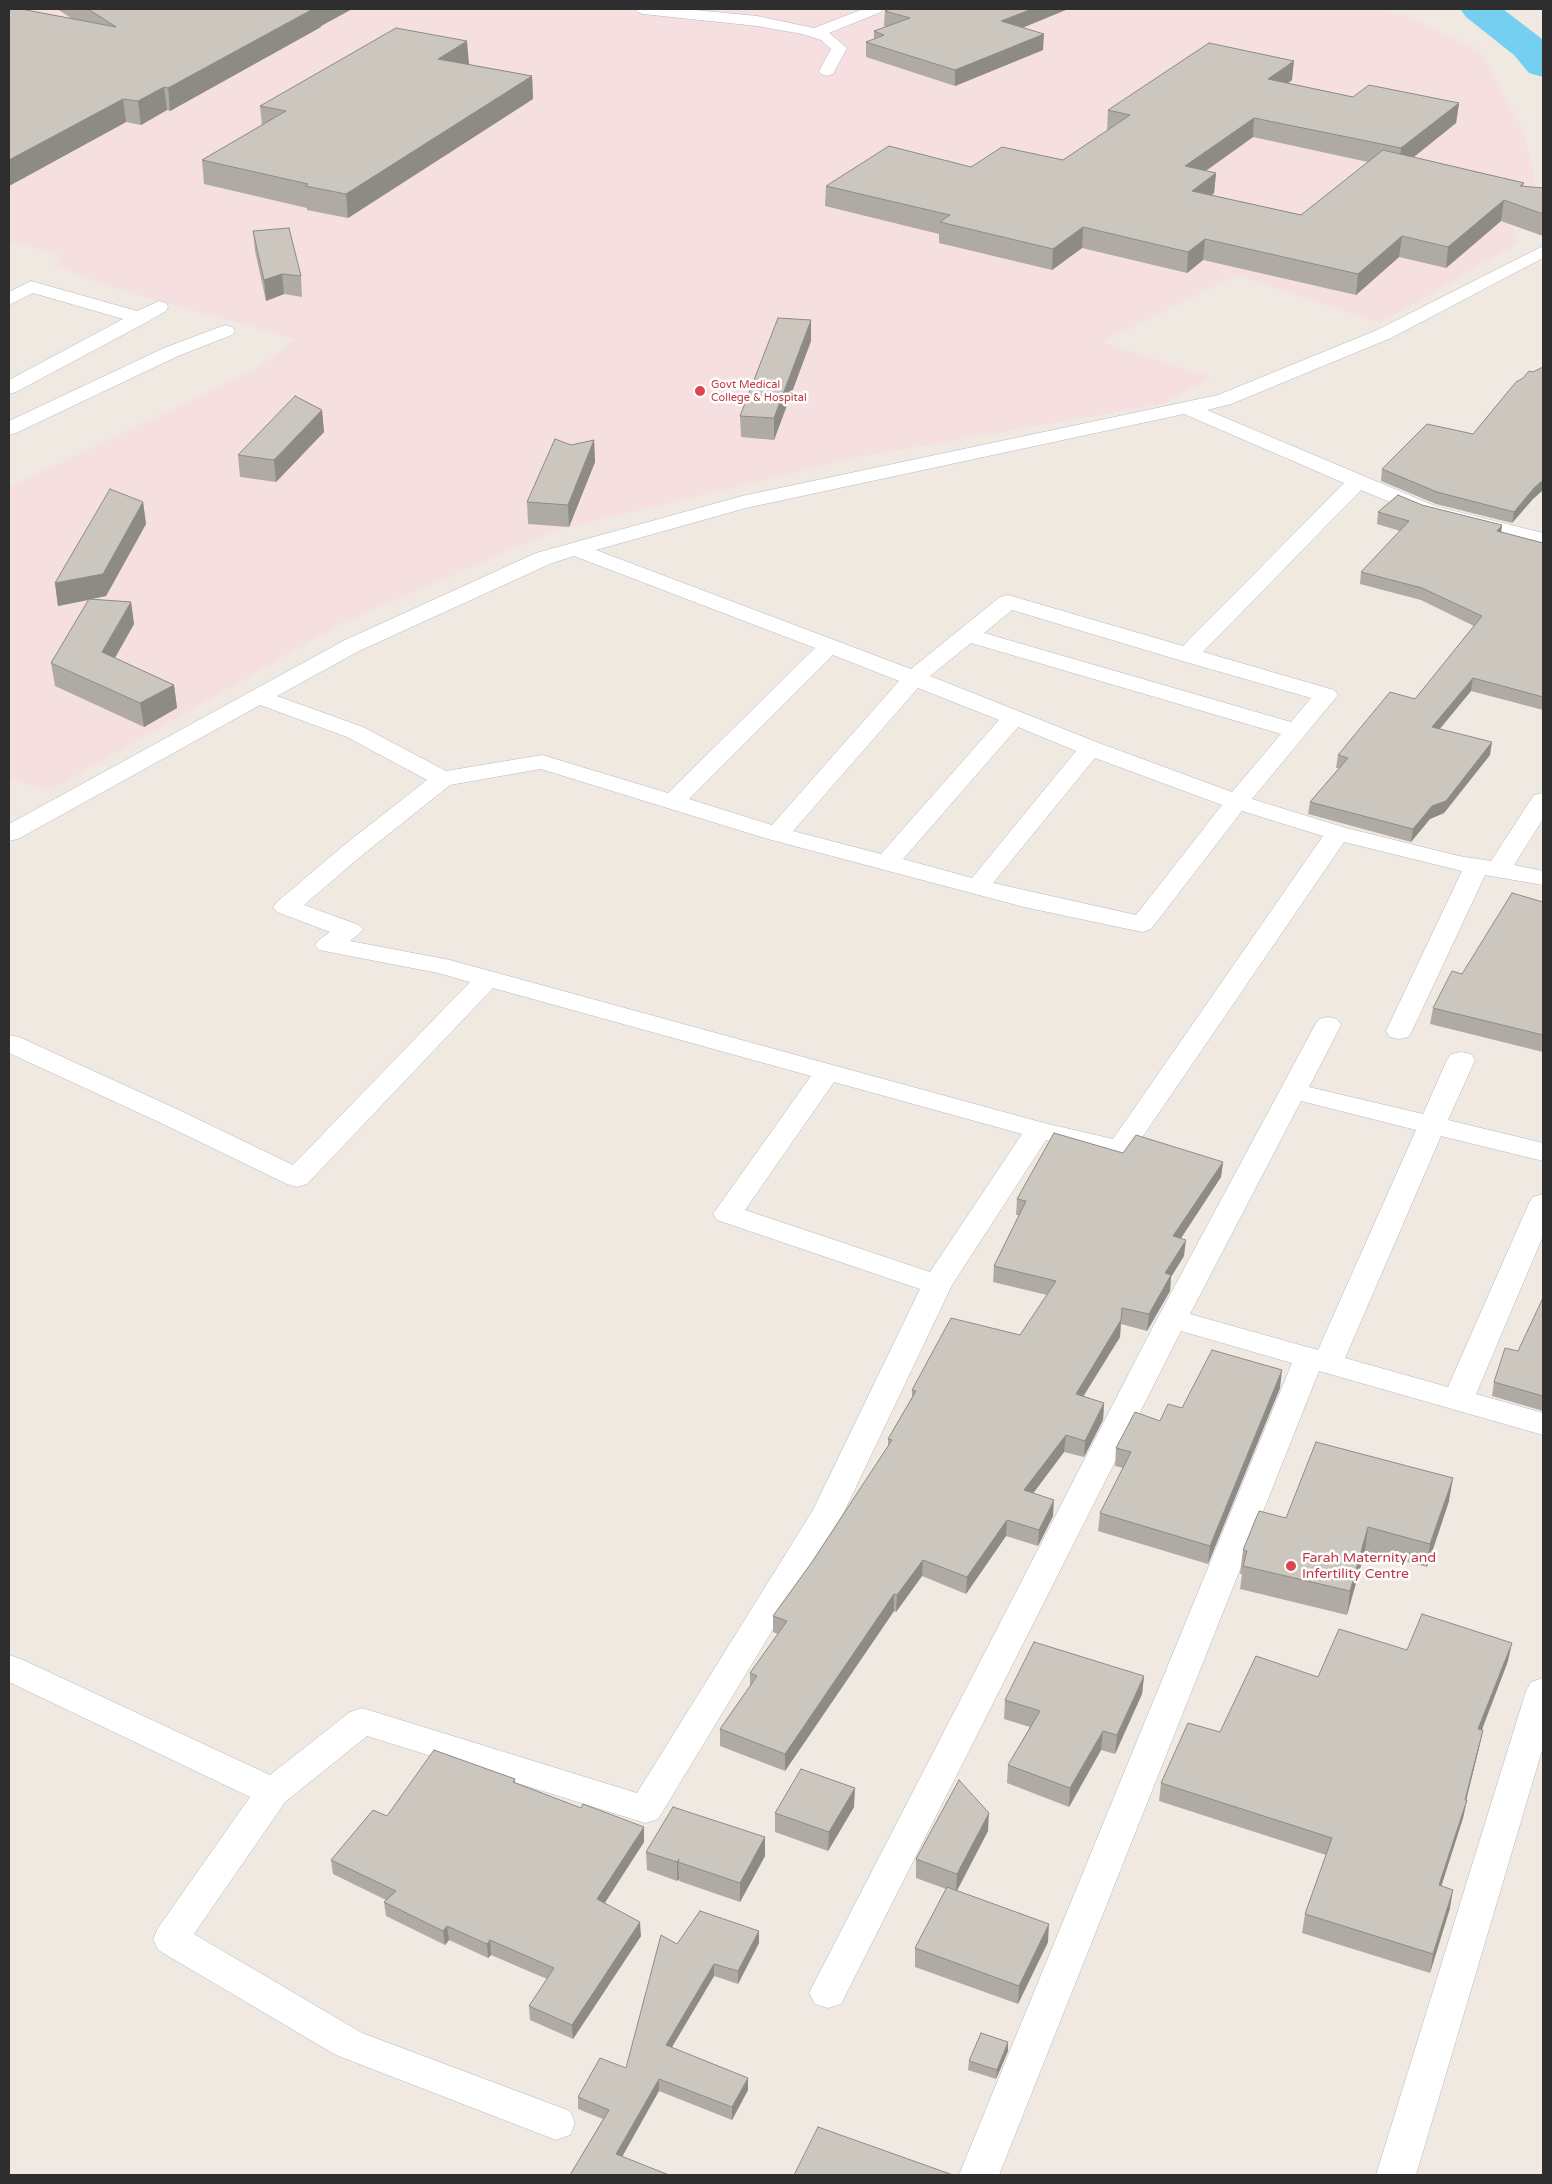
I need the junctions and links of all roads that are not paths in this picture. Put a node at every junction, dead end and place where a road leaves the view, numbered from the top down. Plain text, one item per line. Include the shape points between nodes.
1 (643, 9) edge
2 (876, 9) edge
3 (814, 32) junction
4 (828, 71) dead end
5 (1543, 250) edge
6 (9, 299) edge
7 (158, 307) dead end
8 (140, 318) junction
9 (225, 331) dead end
10 (9, 388) edge
11 (9, 394) edge
12 (60, 405) junction
13 (1188, 408) junction
14 (9, 429) edge
15 (1357, 482) junction
16 (1543, 539) edge
17 (574, 549) junction
18 (966, 635) junction
19 (830, 646) junction
20 (1187, 655) junction
21 (914, 678) junction
22 (259, 697) junction
23 (1014, 717) junction
24 (1296, 731) junction
25 (1090, 748) junction
26 (443, 779) junction
27 (1543, 800) edge
28 (672, 802) junction
29 (1237, 802) junction
30 (1338, 833) junction
31 (9, 834) edge
32 (777, 834) junction
33 (886, 863) junction
34 (1488, 868) junction
35 (1543, 878) edge
36 (977, 887) junction
37 (487, 979) junction
38 (1328, 1025) dead end
39 (1399, 1031) dead end
40 (9, 1043) edge
41 (1461, 1060) dead end
42 (827, 1073) junction
43 (1294, 1091) junction
44 (1432, 1125) junction
45 (1039, 1130) junction
46 (1543, 1152) edge
47 (1543, 1203) edge
48 (937, 1284) junction
49 (1172, 1319) junction
50 (1318, 1360) junction
51 (1458, 1400) junction
52 (1543, 1424) edge
53 (9, 1668) edge
54 (1543, 1692) edge
55 (273, 1792) junction
56 (828, 1992) dead end
57 (556, 2123) dead end
58 (979, 2175) edge
59 (1396, 2175) edge

1 - 3 street via 758,21
2 - 3 street
3 - 4 street via 827,37 839,48
5 - 13 street via 1384,334 1224,400
6 - 8 street via 31,287
7 - 8 street
8 - 10 street
9 - 12 street via 171,352
11 - 12 street
12 - 14 street
13 - 15 street
13 - 17 street via 742,502
15 - 16 street via 1428,511
15 - 20 street
17 - 19 street
17 - 22 street via 544,558 351,646
18 - 20 street via 1008,602
18 - 21 street
18 - 24 street
19 - 21 street
19 - 28 street
20 - 24 street via 1326,695
21 - 23 street
21 - 32 street
22 - 26 street via 355,732
22 - 31 street
23 - 25 street
23 - 33 street
24 - 29 street
25 - 29 street
25 - 36 street
26 - 28 street via 542,762
26 - 37 street via 286,907 350,930 328,945 441,966
27 - 34 street
28 - 32 street
29 - 30 street
29 - 36 street via 1142,924
30 - 34 street
30 - 45 street via 1120,1150
32 - 33 street
33 - 36 street
34 - 35 street
34 - 39 street
37 - 40 street via 297,1178
37 - 42 street
38 - 43 street
41 - 44 street
42 - 45 street
42 - 48 street via 727,1214
43 - 44 street
43 - 49 street
44 - 46 street
44 - 50 street
45 - 48 street
47 - 51 street
48 - 55 street via 828,1512 645,1809 362,1721
49 - 50 street
49 - 56 street
50 - 51 street
50 - 58 street
51 - 52 street
53 - 55 street
54 - 59 street
55 - 57 street via 172,1939 349,2044

